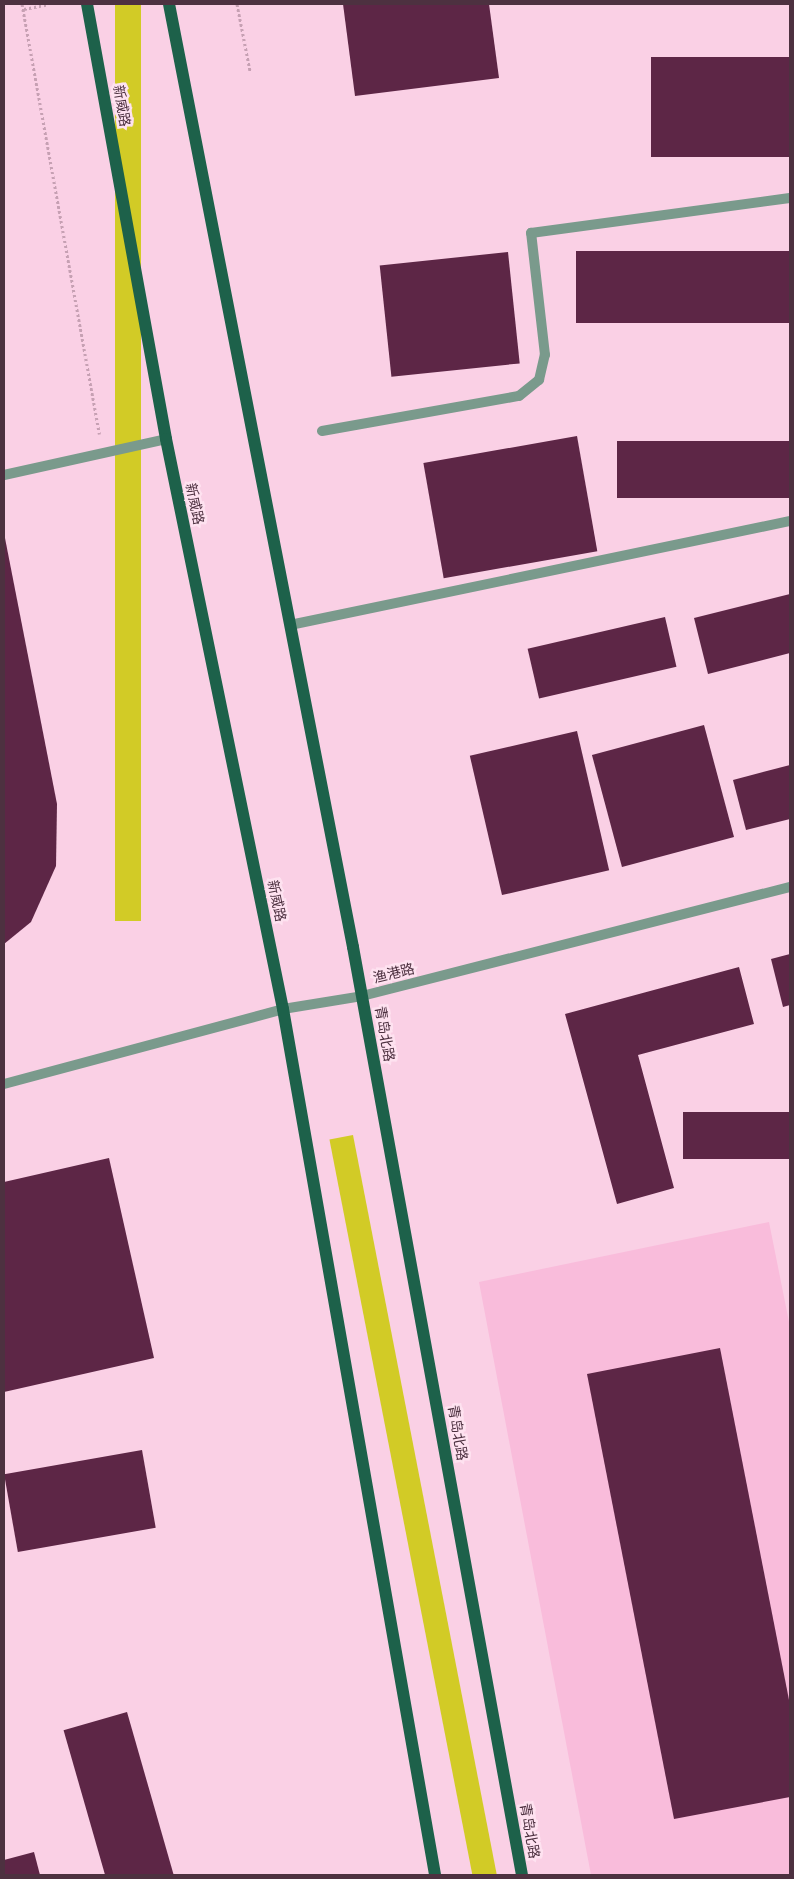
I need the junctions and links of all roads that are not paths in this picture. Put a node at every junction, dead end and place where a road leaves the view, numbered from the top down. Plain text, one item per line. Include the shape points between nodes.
1 (88, 4) edge
2 (169, 4) edge
3 (790, 198) edge
4 (322, 431) dead end
5 (166, 439) junction
6 (4, 475) edge
7 (790, 521) edge
8 (290, 625) junction
9 (790, 887) edge
10 (362, 996) junction
11 (283, 1009) junction
12 (4, 1084) edge
13 (435, 1875) edge
14 (522, 1875) edge

1 - 5 main road, 新威路
2 - 8 main road
3 - 4 street via 531,233 545,355 540,380 520,396
5 - 6 street
5 - 11 main road, 新威路
7 - 8 street
8 - 10 main road
9 - 10 street, 渔港路
10 - 11 street, 渔港路
10 - 14 main road, 青岛北路
11 - 12 street, 渔港路
11 - 13 main road

